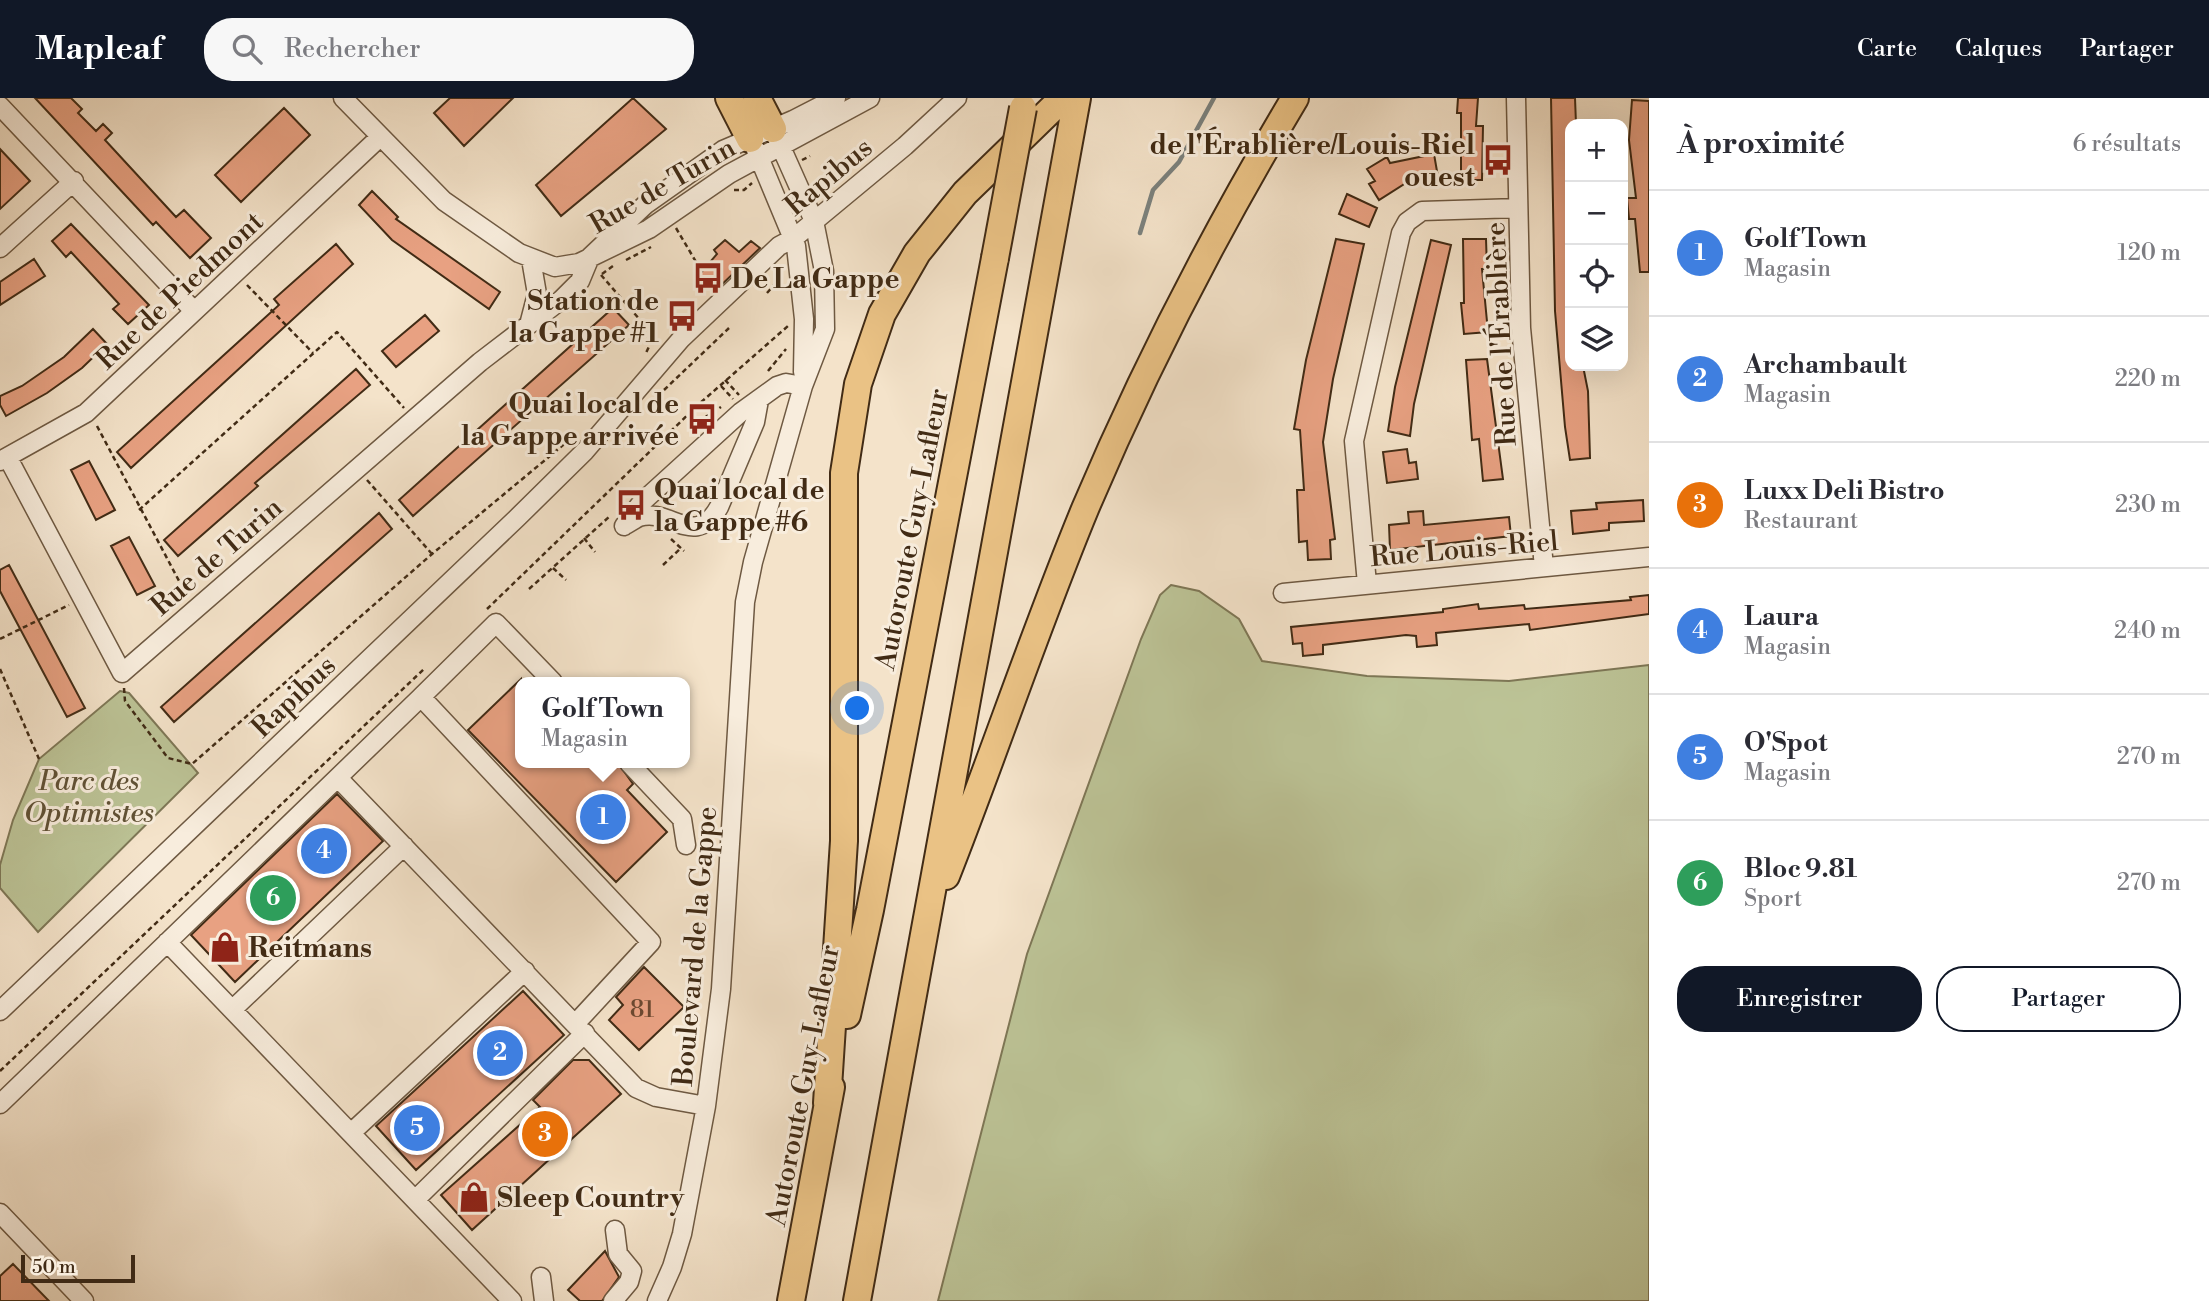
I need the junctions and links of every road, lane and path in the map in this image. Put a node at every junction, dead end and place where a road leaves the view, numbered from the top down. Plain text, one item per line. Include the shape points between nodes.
1 (343, 98) edge
2 (729, 98) edge
3 (757, 98) edge
4 (836, 98) edge
5 (870, 98) edge
6 (957, 98) edge
7 (1025, 98) edge
8 (1063, 98) edge
9 (1077, 98) edge
10 (1516, 98) edge
11 (1292, 103) edge
12 (0, 106) edge
13 (380, 137) junction
14 (766, 143) junction
15 (74, 181) junction
16 (1518, 208) junction
17 (814, 220) junction
18 (676, 228) dead end
19 (794, 238) junction
20 (0, 248) edge
21 (590, 257) junction
22 (531, 259) junction
23 (702, 272) dead end
24 (787, 272) dead end
25 (234, 273) junction
26 (601, 275) dead end
27 (766, 293) dead end
28 (194, 311) junction
29 (530, 321) junction
30 (792, 326) dead end
31 (729, 328) dead end
32 (791, 343) dead end
33 (313, 353) junction
34 (643, 358) dead end
35 (760, 379) dead end
36 (725, 380) junction
37 (720, 385) junction
38 (803, 386) junction
39 (664, 390) dead end
40 (739, 395) junction
41 (753, 395) junction
42 (733, 399) junction
43 (89, 411) junction
44 (414, 420) junction
45 (698, 422) dead end
46 (583, 429) dead end
47 (4, 459) edge
48 (357, 468) junction
49 (139, 510) junction
50 (583, 538) dead end
51 (681, 548) dead end
52 (595, 552) dead end
53 (432, 554) junction
54 (1649, 557) edge
55 (663, 565) dead end
56 (552, 567) dead end
57 (1544, 567) junction
58 (566, 580) dead end
59 (1367, 584) junction
60 (1283, 593) dead end
61 (82, 598) junction
62 (194, 609) junction
63 (483, 615) dead end
64 (0, 639) edge
65 (0, 669) edge
66 (424, 669) dead end
67 (122, 673) junction
68 (548, 677) edge
69 (421, 697) junction
70 (39, 759) dead end
71 (634, 768) edge
72 (338, 778) junction
73 (686, 845) dead end
74 (404, 846) junction
75 (928, 923) junction
76 (167, 942) junction
77 (526, 971) junction
78 (233, 1009) junction
79 (0, 1011) edge
80 (581, 1028) junction
81 (0, 1071) edge
82 (827, 1102) junction
83 (0, 1104) edge
84 (706, 1106) junction
85 (351, 1133) junction
86 (415, 1200) junction
87 (0, 1213) edge
88 (615, 1230) dead end
89 (541, 1277) dead end
90 (508, 1300) edge
91 (83, 1301) edge
92 (544, 1301) edge
93 (613, 1301) edge
94 (657, 1301) edge
95 (791, 1301) edge
96 (857, 1301) edge

1 - 13 street
2 - 14 highway
3 - 14 highway
4 - 14 street
5 - 14 street
6 - 17 street, Rapibus
7 - 82 highway, Autoroute Guy-Lafleur, bridge via 870,910
8 - 82 highway via 965,193 924,242 886,307 858,384 844,473 844,841
9 - 75 highway
10 - 16 street, Rue de l'Érablière
11 - 75 highway via 1183,299 1116,436
12 - 15 street
13 - 22 street via 444,201
13 - 25 street, Rue de Piedmont
14 - 17 street, Boulevard de la Gappe
14 - 19 street, Boulevard de la Gappe
14 - 21 street, Rue de Turin via 723,150 656,197
15 - 20 street
15 - 28 street
16 - 57 street, Rue de l'Érablière via 1521,328
16 - 59 street via 1422,211 1401,233 1354,441
17 - 19 street, Rapibus
17 - 38 street, Boulevard de la Gappe via 824,271 825,329
18 - 23 path
19 - 38 street, Boulevard de la Gappe via 804,319
19 - 79 street, Rapibus via 779,246 681,339 537,499
21 - 22 street via 560,267
21 - 29 street, Rue de Turin via 580,281
22 - 29 street via 537,294
24 - 27 path
25 - 28 street, Rue de Piedmont
25 - 33 path
26 - 34 path via 654,336
28 - 43 street, Rue de Piedmont
29 - 44 street, Rue de Turin
30 - 36 path via 782,329
31 - 39 path
32 - 35 path
33 - 44 path via 337,332
33 - 49 path
36 - 37 path
36 - 40 path
37 - 42 path
37 - 63 path
38 - 41 street via 781,384
38 - 84 street, Boulevard de la Gappe via 745,602 723,969
40 - 41 path
40 - 42 path
41 - 41 street via 754,422 711,518 691,527 646,516 624,526 641,503 741,412
42 - 45 path
43 - 47 street, Rue de Piedmont
43 - 49 path
44 - 48 street, Rue de Turin
46 - 53 path
47 - 61 street
48 - 53 path
48 - 62 street, Rue de Turin
49 - 62 path
50 - 52 path
51 - 55 path
53 - 67 path via 192,764 168,758 125,701
54 - 57 street, Rue Louis-Riel
56 - 58 path
57 - 59 street, Rue Louis-Riel
59 - 60 street, Rue Louis-Riel
61 - 64 path
61 - 67 street
62 - 67 street, Rue de Turin
65 - 70 path
66 - 81 path
68 - 69 street via 496,622
69 - 72 street
69 - 80 street via 651,942
71 - 73 street via 682,819
72 - 74 street
72 - 76 street
74 - 77 street
74 - 78 street
75 - 96 highway
76 - 78 street
76 - 83 street
77 - 80 street
77 - 85 street
78 - 85 street
80 - 84 street via 641,1091
80 - 86 street
82 - 95 highway, Autoroute Guy-Lafleur
84 - 94 street, Boulevard de la Gappe via 682,1234
85 - 86 street
86 - 90 street
87 - 91 street
88 - 93 street via 618,1254 632,1271
89 - 92 street

